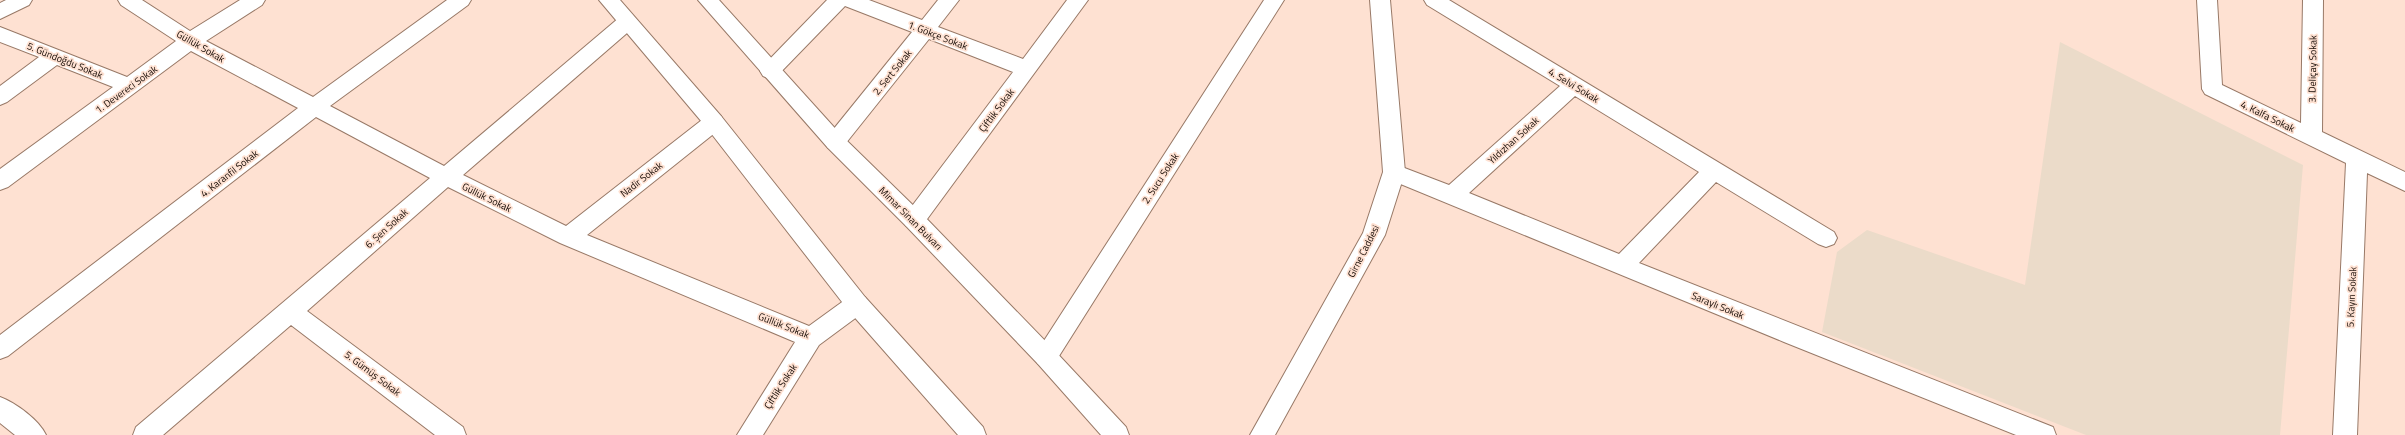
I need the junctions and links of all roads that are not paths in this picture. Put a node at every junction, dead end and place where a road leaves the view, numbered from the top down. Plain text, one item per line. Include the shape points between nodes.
1 (22, 0) edge
2 (128, 0) edge
3 (255, 0) edge
4 (461, 0) edge
5 (609, 0) edge
6 (708, 0) edge
7 (840, 0) edge
8 (849, 0) edge
9 (949, 0) edge
10 (1078, 0) edge
11 (1274, 0) edge
12 (1380, 0) edge
13 (1434, 0) edge
14 (2207, 0) edge
15 (2314, 0) edge
16 (0, 12) edge
17 (627, 22) junction
18 (926, 30) junction
19 (0, 34) edge
20 (190, 42) junction
21 (56, 55) junction
22 (1026, 69) junction
23 (770, 71) junction
24 (1574, 85) junction
25 (130, 86) junction
26 (0, 97) edge
27 (314, 106) junction
28 (714, 122) junction
29 (2311, 137) junction
30 (835, 142) junction
31 (2357, 159) junction
32 (1714, 170) junction
33 (1394, 172) junction
34 (445, 176) junction
35 (0, 181) edge
36 (2405, 182) edge
37 (1451, 196) junction
38 (914, 220) junction
39 (568, 236) junction
40 (1826, 238) dead end
41 (1622, 266) junction
42 (857, 304) junction
43 (292, 312) junction
44 (811, 338) junction
45 (0, 349) edge
46 (1046, 357) junction
47 (0, 408) edge
48 (34, 435) edge
49 (145, 435) edge
50 (454, 435) edge
51 (749, 435) edge
52 (974, 435) edge
53 (1117, 435) edge
54 (1262, 435) edge
55 (2044, 435) edge
56 (2345, 435) edge

1 - 16 street
2 - 20 street, Güllük Sokak
3 - 20 street, 1. Devereci Sokak
4 - 27 street, 4. Karanfil Sokak
5 - 17 street
6 - 23 street, Mimar Sinan Bulvarı
7 - 23 street
8 - 18 street, 1. Gökçe Sokak
9 - 18 street, 2. Sert Sokak
10 - 22 street, Çiftlik Sokak
11 - 46 street, 2. Sucu Sokak
12 - 33 street, Girne Caddesi
13 - 24 street, 4. Selvi Sokak
14 - 29 street, 4. Kalfa Sokak via 2212,89
15 - 29 street, 3. Deliçay Sokak
17 - 28 street
17 - 34 street, 6. Şen Sokak
18 - 22 street, 1. Gökçe Sokak
18 - 30 street, 2. Sert Sokak
19 - 21 street, 5. Gündoğdu Sokak
20 - 25 street, 1. Devereci Sokak
20 - 27 street, Güllük Sokak
21 - 25 street, 5. Gündoğdu Sokak
21 - 26 street
22 - 38 street, Çiftlik Sokak
23 - 30 street, Mimar Sinan Bulvarı
24 - 32 street, 4. Selvi Sokak
24 - 37 street, Yıldızhan Sokak
25 - 35 street, 1. Devereci Sokak
27 - 34 street, Güllük Sokak
27 - 45 street, 4. Karanfil Sokak
28 - 39 street, Nadir Sokak
28 - 42 street
29 - 31 street, 4. Kalfa Sokak
30 - 38 street, Mimar Sinan Bulvarı
31 - 36 street, 4. Kalfa Sokak
31 - 56 street, 5. Kayın Sokak
32 - 40 street, 4. Selvi Sokak
32 - 41 street
33 - 37 street, Saraylı Sokak
33 - 54 street, Girne Caddesi via 1374,235
34 - 39 street, Güllük Sokak
34 - 43 street, 6. Şen Sokak
37 - 41 street, Saraylı Sokak
38 - 46 street, Mimar Sinan Bulvarı
39 - 44 street, Güllük Sokak
41 - 55 street, Saraylı Sokak
42 - 44 street, Güllük Sokak
42 - 52 street
43 - 49 street, 6. Şen Sokak
43 - 50 street, 5. Gümüş Sokak
44 - 51 street, Çiftlik Sokak
46 - 53 street, Mimar Sinan Bulvarı
47 - 48 street

